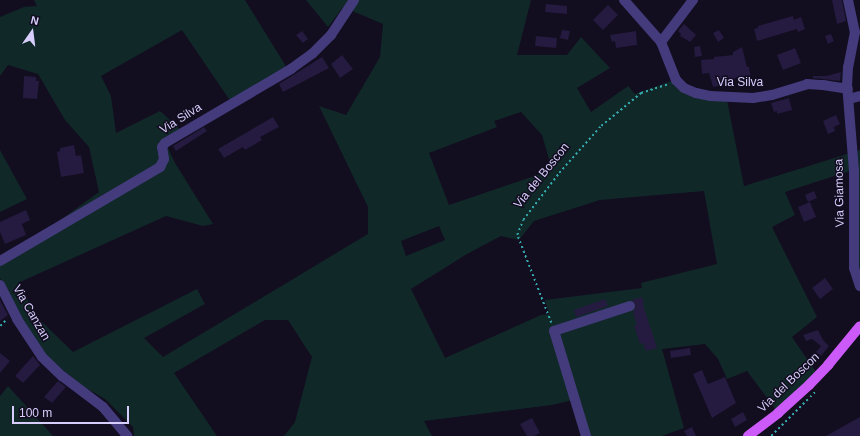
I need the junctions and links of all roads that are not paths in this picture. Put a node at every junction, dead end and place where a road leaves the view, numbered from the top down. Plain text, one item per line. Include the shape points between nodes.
1 (354, 0) edge
2 (624, 0) edge
3 (693, 0) edge
4 (848, 0) edge
5 (661, 42) junction
6 (848, 94) junction
7 (860, 96) edge
8 (0, 261) edge
9 (0, 285) edge
10 (860, 286) edge
11 (630, 306) dead end
12 (860, 326) edge
13 (127, 436) edge
14 (586, 436) edge
15 (748, 436) edge

1 - 8 street, Via Silva via 331,35 312,54 165,143 162,147 164,159 160,167
2 - 5 street
3 - 5 street
4 - 6 street, Via Giamosa via 855,32 847,72
5 - 6 street, Via Silva via 676,80 684,88 696,93 746,98 765,96 807,84 823,85
6 - 7 street
6 - 10 street, Via Giamosa via 854,171 854,268
9 - 13 street, Via Canzan via 17,319 42,357 62,376 103,407
11 - 14 street via 554,331
12 - 15 main road, Via del Boscon via 809,385 773,418

